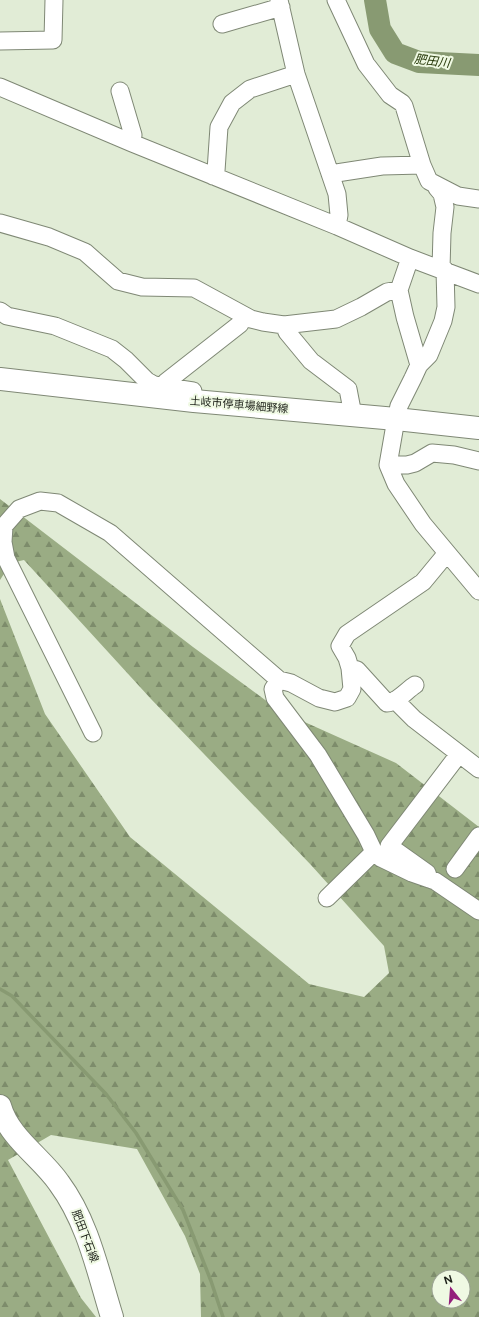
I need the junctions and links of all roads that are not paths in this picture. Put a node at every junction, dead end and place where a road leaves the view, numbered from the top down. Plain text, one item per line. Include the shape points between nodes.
1 (54, 0) edge
2 (336, 0) edge
3 (280, 3) edge
4 (222, 24) dead end
5 (0, 41) edge
6 (296, 74) junction
7 (0, 87) edge
8 (120, 90) dead end
9 (132, 143) junction
10 (422, 164) junction
11 (330, 174) junction
12 (213, 176) junction
13 (435, 184) junction
14 (479, 200) edge
15 (0, 223) edge
16 (337, 226) junction
17 (410, 258) junction
18 (443, 270) junction
19 (479, 284) edge
20 (399, 290) junction
21 (0, 311) edge
22 (243, 315) junction
23 (284, 325) junction
24 (419, 365) junction
25 (0, 378) edge
26 (163, 386) junction
27 (216, 403) junction
28 (353, 415) junction
29 (396, 419) junction
30 (479, 428) edge
31 (479, 461) edge
32 (388, 465) junction
33 (447, 553) junction
34 (473, 573) edge
35 (479, 591) edge
36 (350, 668) junction
37 (278, 680) junction
38 (415, 685) dead end
39 (395, 700) junction
40 (93, 733) dead end
41 (459, 754) junction
42 (479, 769) edge
43 (479, 836) edge
44 (374, 852) junction
45 (455, 869) dead end
46 (429, 879) junction
47 (327, 898) dead end
48 (479, 911) edge
49 (0, 1106) edge
50 (112, 1317) edge

1 - 5 street via 53,40
2 - 10 street via 366,64 390,95 402,103
3 - 4 street
3 - 6 street
6 - 11 street
6 - 12 street via 250,89 232,103 219,126 216,171
7 - 9 street
8 - 9 street via 133,135
9 - 12 street
10 - 11 street via 382,166
10 - 13 street via 429,181
11 - 16 street via 337,194
12 - 16 street
13 - 14 street via 458,196
13 - 18 street via 442,194 445,207 442,233
15 - 22 street via 49,237 85,252 118,281 142,287 194,288
16 - 17 street
17 - 18 street
17 - 20 street
18 - 19 street
18 - 24 street via 446,307 443,320 429,355
20 - 23 street via 387,292 336,319
20 - 24 street
21 - 26 street via 7,316 54,326 112,349 147,381
22 - 23 street via 263,322
22 - 26 street via 240,324
23 - 28 street via 311,361 348,389
24 - 29 street via 399,406
25 - 27 main road, 土岐市停車場細野線
26 - 27 street via 209,394
27 - 28 main road, 土岐市停車場細野線
28 - 29 main road, 土岐市停車場細野線
29 - 30 main road, 土岐市停車場細野線
29 - 32 street
31 - 32 street via 432,453 415,463
32 - 33 street via 396,484 423,524
33 - 34 street
33 - 36 street via 423,582 347,634 340,646
34 - 35 street
36 - 37 street via 352,689 347,698 335,702 319,698 291,683
36 - 39 street via 356,670 387,703
37 - 40 street via 110,533 58,503 40,501 19,509 4,526 6,558
37 - 44 street via 273,688 275,698 318,755
38 - 39 street
39 - 41 street via 414,719
41 - 42 street
41 - 46 street via 389,846 427,873
43 - 45 street
44 - 46 street via 381,858
44 - 47 street
46 - 48 street
49 - 50 main road, 肥田下石線 via 16,1135 59,1183 78,1214

